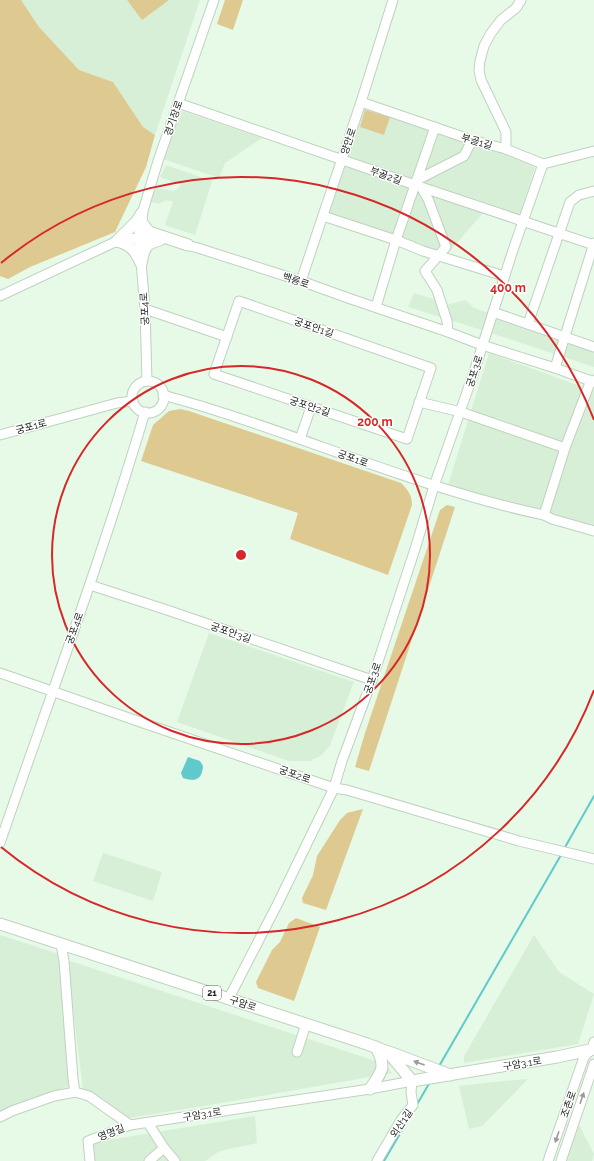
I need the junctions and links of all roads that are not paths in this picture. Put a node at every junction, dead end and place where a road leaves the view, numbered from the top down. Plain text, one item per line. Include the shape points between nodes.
1 (214, 0) edge
2 (393, 0) edge
3 (521, 0) edge
4 (178, 102) junction
5 (361, 102) junction
6 (435, 127) junction
7 (472, 140) junction
8 (506, 149) junction
9 (594, 151) edge
10 (341, 159) junction
11 (543, 164) junction
12 (418, 184) junction
13 (594, 191) edge
14 (142, 214) junction
15 (322, 216) junction
16 (523, 221) junction
17 (558, 233) junction
18 (139, 238) junction
19 (160, 240) junction
20 (396, 240) junction
21 (117, 241) junction
22 (594, 244) edge
23 (188, 245) junction
24 (438, 256) junction
25 (141, 263) junction
26 (504, 276) junction
27 (301, 281) junction
28 (0, 296) edge
29 (376, 307) junction
30 (145, 309) junction
31 (493, 312) junction
32 (528, 324) junction
33 (448, 332) junction
34 (564, 336) junction
35 (227, 337) junction
36 (482, 345) junction
37 (594, 347) edge
38 (555, 368) junction
39 (147, 381) junction
40 (592, 381) edge
41 (163, 395) junction
42 (132, 401) junction
43 (419, 402) junction
44 (312, 407) junction
45 (145, 412) junction
46 (461, 412) junction
47 (0, 435) edge
48 (300, 439) junction
49 (565, 448) junction
50 (434, 486) junction
51 (544, 515) junction
52 (594, 531) edge
53 (90, 585) junction
54 (0, 673) edge
55 (372, 680) junction
56 (52, 692) junction
57 (334, 788) junction
58 (0, 843) edge
59 (594, 859) edge
60 (0, 924) edge
61 (62, 944) junction
62 (229, 998) junction
63 (306, 1024) junction
64 (376, 1047) junction
65 (593, 1049) edge
66 (297, 1052) dead end
67 (388, 1052) junction
68 (594, 1064) edge
69 (450, 1075) junction
70 (414, 1081) junction
71 (370, 1089) junction
72 (75, 1092) junction
73 (0, 1117) edge
74 (148, 1122) junction
75 (130, 1125) junction
76 (164, 1148) junction
77 (90, 1161) edge
78 (149, 1161) edge
79 (175, 1161) edge
80 (377, 1161) edge
81 (548, 1161) edge
82 (561, 1161) edge

1 - 4 street, 경기장로
2 - 5 street, 양안로
3 - 8 street via 491,33 484,46 479,70 481,80 506,132
4 - 10 street, 부골2길
4 - 14 street, 경기장로
5 - 6 street, 부골1길
5 - 10 street, 양안로
6 - 7 street, 부골1길
6 - 12 street
7 - 8 street, 부골1길
7 - 12 street via 464,156
8 - 11 street, 부골1길
9 - 11 street
10 - 12 street, 부골2길
10 - 15 street, 양안로
11 - 16 street, 궁포3로
12 - 16 street, 부골2길
12 - 20 street
12 - 24 street via 428,199 446,247
13 - 17 street via 579,195 570,202
14 - 18 street, 경기장로
14 - 21 main road
14 - 23 main road via 142,223 149,232
15 - 20 street
15 - 27 street, 양안로
16 - 17 street, 부골2길
16 - 26 street, 궁포3로
17 - 22 street, 부골2길
17 - 32 street
18 - 19 street, 백릉로
18 - 21 street, 백릉로
18 - 25 street, 궁포4로
19 - 23 street, 백릉로
19 - 25 main road via 146,246
20 - 24 street
20 - 29 street
21 - 25 main road via 130,247
21 - 28 street, 백릉로
22 - 34 street
23 - 27 street, 백릉로
24 - 26 street
24 - 33 street via 425,271 438,290
25 - 30 street, 궁포4로
26 - 31 street, 궁포3로
27 - 29 street, 백릉로
29 - 33 street, 백릉로
30 - 35 street
30 - 39 street, 궁포4로
31 - 32 street
31 - 36 street, 궁포3로
32 - 34 street
33 - 36 street, 백릉로
34 - 37 street
34 - 38 street
35 - 43 street, 궁포안1길 via 239,301 431,368
35 - 44 street, 궁포안2길 via 214,374
36 - 38 street, 백릉로
36 - 46 street, 궁포3로
38 - 40 street, 백릉로
39 - 41 street via 156,383
39 - 42 street via 135,388
40 - 49 street
41 - 45 street via 159,408
41 - 48 street, 궁포1로
42 - 45 street via 137,408
42 - 47 street, 궁포1로
43 - 44 street, 궁포안2길 via 407,438
43 - 46 street
44 - 48 street
45 - 53 street, 궁포4로
46 - 49 street
46 - 50 street, 궁포3로
48 - 50 street, 궁포1로
49 - 51 street
50 - 51 street, 궁포1로
50 - 55 street, 궁포3로
51 - 52 street, 궁포1로
53 - 55 street, 궁포안3길
53 - 56 street, 궁포4로
54 - 56 street, 궁포2로
55 - 57 street, 궁포3로
56 - 57 street, 궁포2로
56 - 58 street, 궁포4로
57 - 59 street, 궁포2로 via 519,841
57 - 62 street, 궁포3로
60 - 61 main road, 구암로 / 21
61 - 62 main road, 구암로 / 21
61 - 72 street
62 - 63 main road, 구암로 / 21
63 - 64 main road, 구암로 / 21
63 - 66 street
64 - 67 main road, 구암로 / 21
64 - 71 main road via 382,1058 382,1065
65 - 69 main road, 구암3.1로
65 -> 81 street, 조촌로 via 584,1057
69 -> 67 main road
67 - 70 main road, 구암로 / 21
82 -> 68 street, 조촌로
69 - 70 main road, 구암3.1로
70 - 71 street, 구암3.1로
70 - 80 street, 외산1길 via 411,1092 413,1105
71 - 74 street, 구암3.1로
72 - 73 street via 54,1096
72 - 75 street via 89,1096
74 - 75 street, 구암3.1로
74 - 76 street
75 - 77 street, 영명길 via 88,1141
76 - 78 street
76 - 79 street

